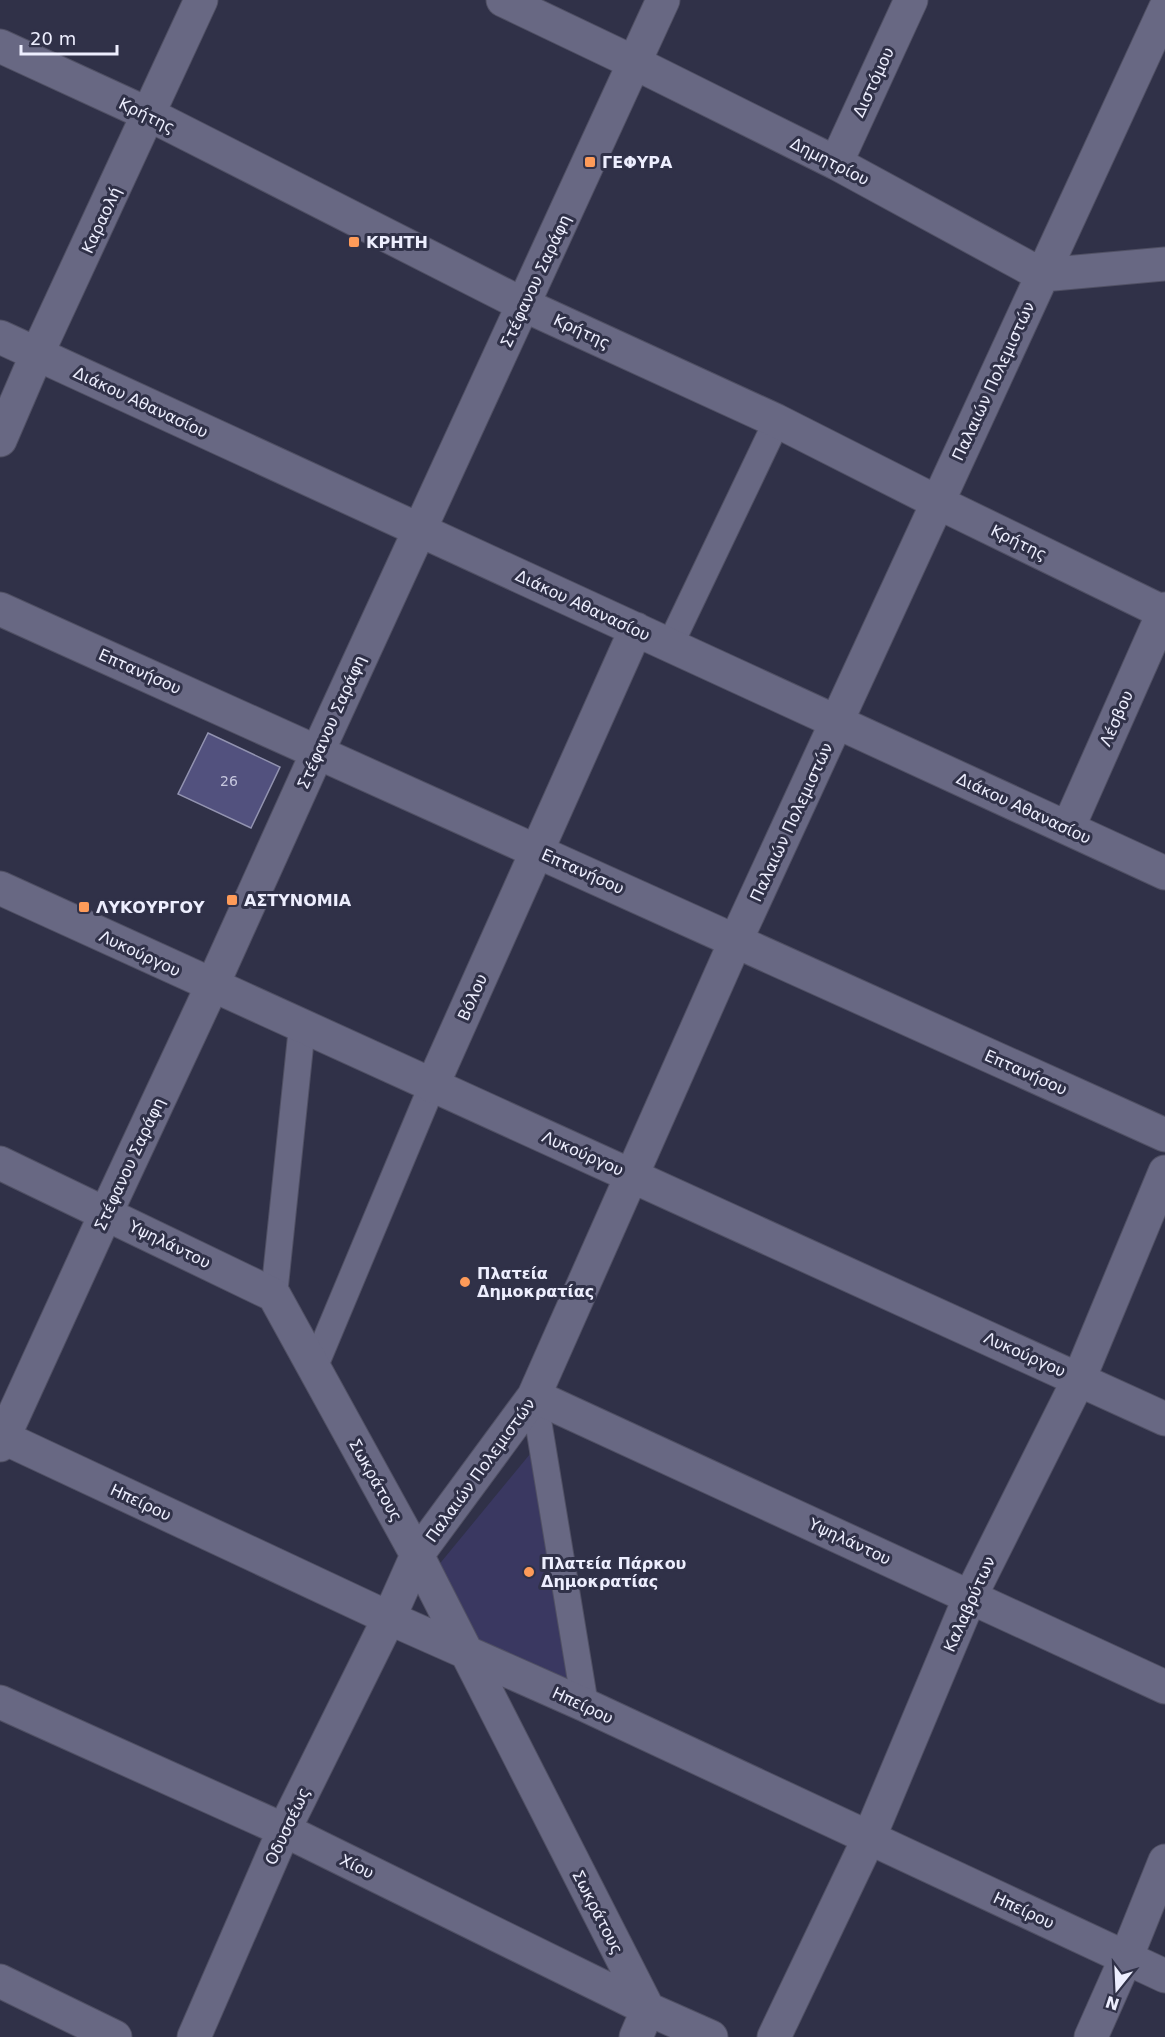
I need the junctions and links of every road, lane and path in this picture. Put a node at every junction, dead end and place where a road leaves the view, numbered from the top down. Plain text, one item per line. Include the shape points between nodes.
1 (201, 0) edge
2 (503, 0) edge
3 (663, 0) edge
4 (911, 0) edge
5 (1156, 7) edge
6 (0, 46) edge
7 (635, 63) junction
8 (150, 115) junction
9 (836, 163) junction
10 (1165, 264) edge
11 (1042, 275) junction
12 (524, 305) junction
13 (0, 337) edge
14 (37, 354) junction
15 (777, 421) junction
16 (0, 440) edge
17 (937, 502) junction
18 (419, 530) junction
19 (0, 609) edge
20 (1164, 611) edge
21 (636, 629) junction
22 (670, 645) junction
23 (837, 722) junction
24 (318, 751) junction
25 (1068, 828) junction
26 (538, 850) junction
27 (1165, 873) edge
28 (0, 888) edge
29 (736, 940) junction
30 (212, 986) junction
31 (302, 1027) junction
32 (432, 1086) junction
33 (1165, 1135) edge
34 (0, 1163) edge
35 (1165, 1172) edge
36 (633, 1176) junction
37 (106, 1213) junction
38 (274, 1295) junction
39 (314, 1368) junction
40 (1079, 1379) junction
41 (534, 1395) junction
42 (1165, 1419) edge
43 (1, 1440) edge
44 (417, 1555) junction
45 (970, 1597) junction
46 (389, 1618) junction
47 (464, 1651) junction
48 (1165, 1687) edge
49 (0, 1702) edge
50 (585, 1705) junction
51 (284, 1830) junction
52 (869, 1838) junction
53 (1165, 1861) edge
54 (1126, 1958) junction
55 (1165, 1976) edge
56 (0, 1981) edge
57 (642, 2023) edge
58 (114, 2037) edge
59 (194, 2037) edge
60 (711, 2037) edge
61 (774, 2037) edge
62 (1091, 2037) edge

1 - 8 street, Καραολή
2 - 7 street, Δημητρίου
3 - 7 street, Στέφανου Σαράφη
4 - 9 street, Διστόμου
5 - 11 street, Παλαιών Πολεμιστών
6 - 8 street, Κρήτης
7 - 9 street, Δημητρίου
7 - 12 street, Στέφανου Σαράφη
8 - 12 street, Κρήτης
8 - 14 street, Καραολή
9 - 11 street, Δημητρίου
10 - 11 street
11 - 17 street, Παλαιών Πολεμιστών
12 - 15 street, Κρήτης
12 - 18 street, Στέφανου Σαράφη
13 - 14 street, Διάκου Αθανασίου
14 - 16 street, Καραολή
14 - 18 street, Διάκου Αθανασίου
15 - 17 street, Κρήτης
15 - 22 street
17 - 20 street, Κρήτης
17 - 23 street, Παλαιών Πολεμιστών
18 - 21 street, Διάκου Αθανασίου
18 - 24 street, Στέφανου Σαράφη
19 - 24 street, Επτανήσου
20 - 25 street, Λέσβου
21 - 22 street, Διάκου Αθανασίου
21 - 26 street, Βόλου
22 - 23 street, Διάκου Αθανασίου
23 - 25 street, Διάκου Αθανασίου
23 - 29 street, Παλαιών Πολεμιστών
24 - 26 street, Επτανήσου
24 - 30 street, Στέφανου Σαράφη
25 - 27 street, Διάκου Αθανασίου
26 - 29 street, Επτανήσου
26 - 32 street, Βόλου
28 - 30 street, Λυκούργου
29 - 33 street, Επτανήσου
29 - 36 street, Παλαιών Πολεμιστών
30 - 31 street, Λυκούργου
30 - 37 street, Στέφανου Σαράφη
31 - 32 street, Λυκούργου
31 - 38 street
32 - 36 street, Λυκούργου
32 - 39 street, Βόλου
34 - 37 street, Υψηλάντου
35 - 40 street, Καλαβρύτων
36 - 40 street, Λυκούργου
36 - 41 street, Παλαιών Πολεμιστών
37 - 38 street, Υψηλάντου
37 - 43 street, Στέφανου Σαράφη
38 - 39 street, Σωκράτους
39 - 44 street, Σωκράτους
40 - 42 street, Λυκούργου
40 - 45 street, Καλαβρύτων
41 - 44 street, Παλαιών Πολεμιστών
41 - 45 street, Υψηλάντου
41 - 50 street
43 - 46 street, Ηπείρου
44 - 46 street, Παλαιών Πολεμιστών
44 - 47 street, Σωκράτους
45 - 48 street, Υψηλάντου
45 - 52 street, Καλαβρύτων
46 - 47 street, Ηπείρου
46 - 51 street, Οδυσσέως
47 - 50 street, Ηπείρου
47 - 57 street, Σωκράτους
49 - 51 street, Χίου
50 - 52 street, Ηπείρου
51 - 57 street, Χίου
51 - 59 street, Οδυσσέως
52 - 54 street, Ηπείρου
52 - 61 street, Καλαβρύτων
53 - 54 street
54 - 55 street, Ηπείρου
54 - 62 street
56 - 58 street
57 - 60 street, Χίου

